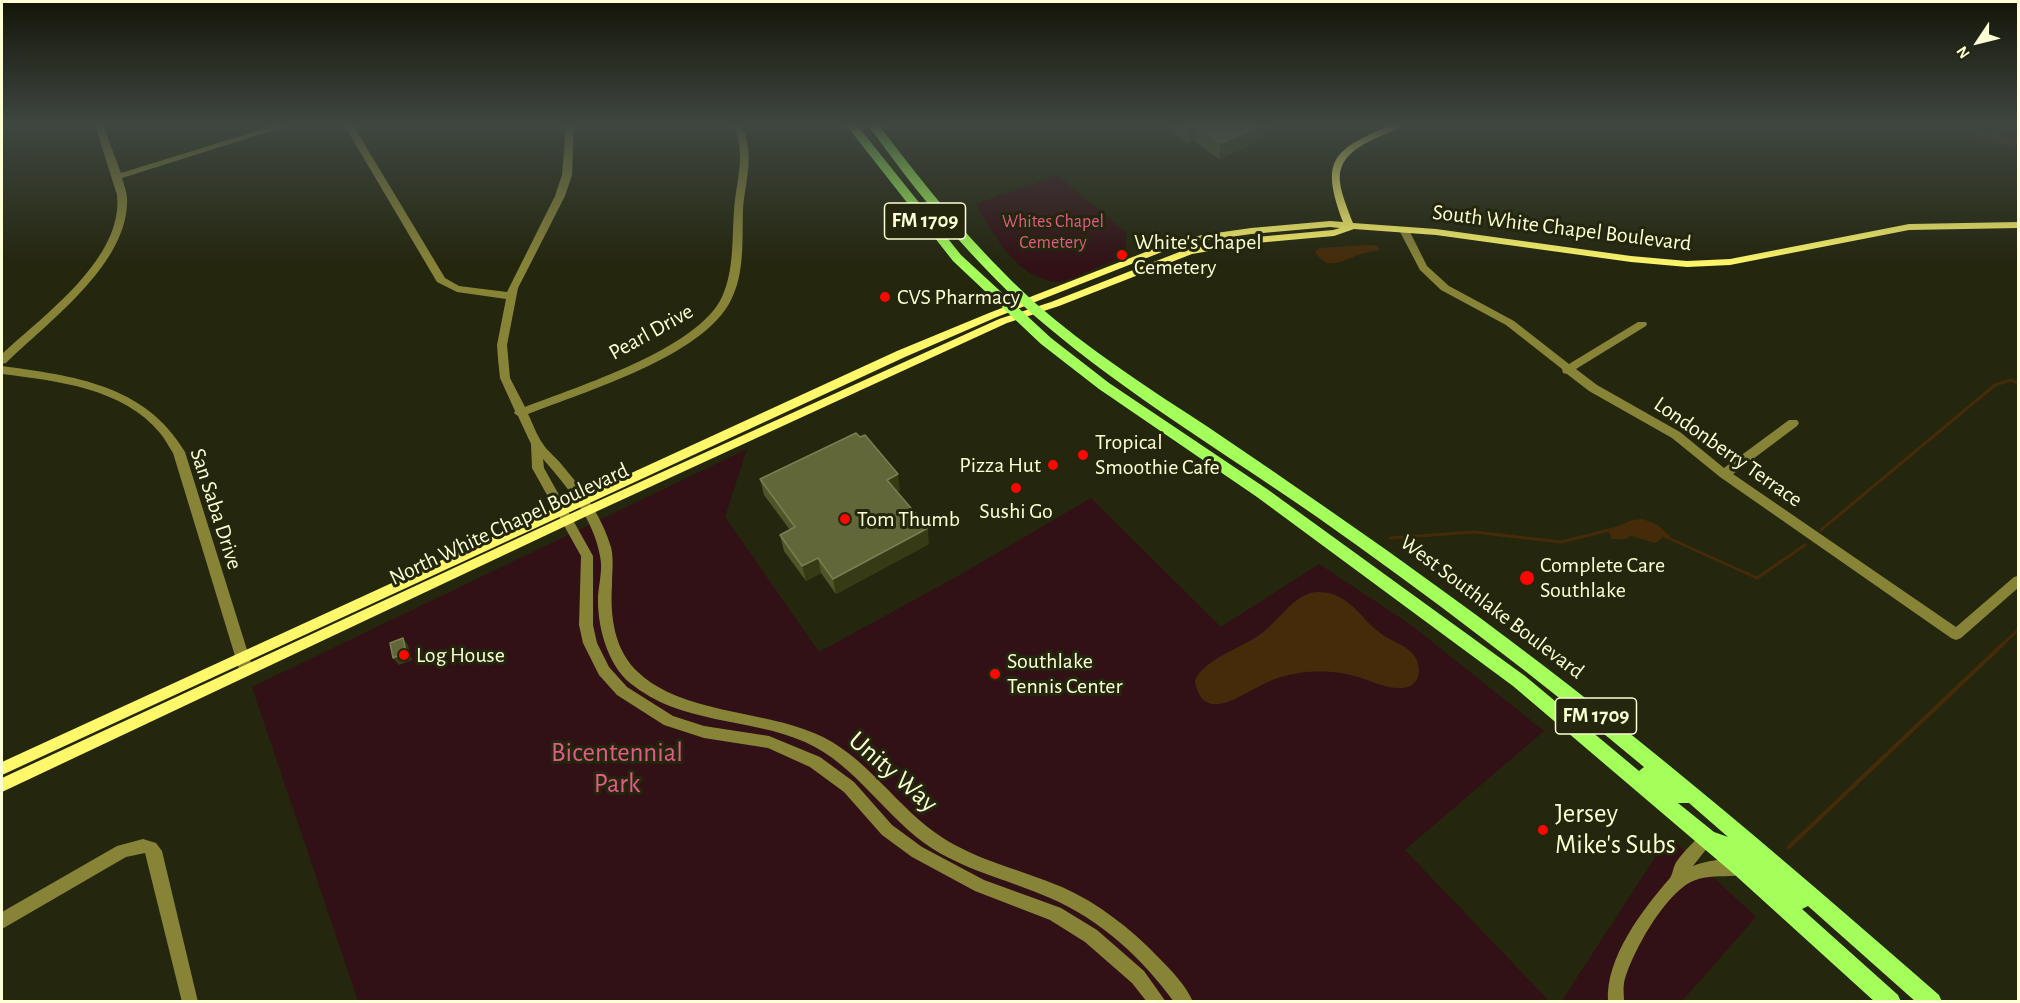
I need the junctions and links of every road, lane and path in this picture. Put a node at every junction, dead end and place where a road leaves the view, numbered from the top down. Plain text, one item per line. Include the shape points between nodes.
1 (114, 172) edge
2 (133, 172) edge
3 (376, 172) edge
4 (568, 172) edge
5 (742, 172) edge
6 (886, 172) edge
7 (909, 172) edge
8 (1335, 172) edge
9 (116, 177) junction
10 (914, 179) junction
11 (895, 184) junction
12 (2019, 225) edge
13 (1350, 228) junction
14 (1404, 230) junction
15 (511, 296) junction
16 (1033, 307) junction
17 (1013, 313) junction
18 (1642, 324) dead end
19 (2, 360) edge
20 (2, 370) edge
21 (1567, 370) junction
22 (520, 413) junction
23 (1793, 423) dead end
24 (537, 446) junction
25 (1724, 474) junction
26 (584, 506) junction
27 (566, 515) junction
28 (2019, 581) edge
29 (244, 664) junction
30 (637, 680) junction
31 (621, 692) junction
32 (1605, 751) junction
33 (2, 770) edge
34 (2, 785) edge
35 (1695, 795) junction
36 (1707, 838) junction
37 (1742, 868) junction
38 (1678, 881) junction
39 (2, 921) edge
40 (1854, 933) junction
41 (190, 1002) edge
42 (1158, 1002) edge
43 (1185, 1002) edge
44 (1616, 1002) edge
45 (1891, 1002) edge
46 (1932, 1002) edge

1 - 9 street
2 - 9 street
3 - 15 street via 441,280 457,289
4 - 15 street via 560,196 519,272
5 - 22 street, Pearl Drive via 731,288 719,311 696,333 662,353
6 - 11 main road, FM 1709
7 - 10 main road, FM 1709
8 - 13 main road
9 - 19 street via 123,203 111,246 81,283
10 - 11 main road
10 - 16 main road, FM 1709 via 960,236
11 - 17 main road, FM 1709 via 957,258
12 - 14 main road, South White Chapel Boulevard via 1909,227 1730,262 1687,264
13 - 14 main road, South White Chapel Boulevard
13 - 16 main road, South White Chapel Boulevard via 1190,251
14 - 21 street, Londonberry Terrace via 1424,268 1445,288 1510,323
15 - 22 street via 503,359 505,378
16 - 17 main road, North White Chapel Boulevard
16 - 35 main road, West Southlake Boulevard / FM 1709 via 1120,376 1336,522 1542,672
17 - 26 main road, North White Chapel Boulevard via 1004,321
17 - 32 main road, West Southlake Boulevard / FM 1709 via 1104,386 1262,493 1517,680
18 - 21 street
20 - 29 street, San Saba Drive via 66,379 102,390 119,396 162,426 179,452
21 - 25 street, Londonberry Terrace via 1676,435
22 - 24 street
23 - 25 street
24 - 26 street, Unity Way via 554,459
24 - 27 street, Unity Way via 538,468
25 - 28 street, Londonberry Terrace via 1956,634
26 - 27 main road, North White Chapel Boulevard
26 - 30 street, Unity Way via 607,557 604,607 608,634
27 - 29 main road, North White Chapel Boulevard
27 - 31 street, Unity Way via 587,556 585,609 590,643 604,671
29 - 33 main road, North White Chapel Boulevard
29 - 34 main road, North White Chapel Boulevard
30 - 31 street
30 - 43 street, Unity Way via 685,708 774,725 812,738 848,760 923,833 960,856 1086,908 1154,961
31 - 42 street, Unity Way via 669,721 704,732 769,742 814,762 849,787 887,830 917,852 980,886 1055,914 1091,936 1138,977
32 - 35 main road via 1629,761 1674,794
32 - 36 main road, West Southlake Boulevard / FM 1709
35 - 40 main road, West Southlake Boulevard / FM 1709
36 - 37 main road, West Southlake Boulevard / FM 1709
36 - 38 street via 1681,868
36 - 40 main road via 1743,852 1816,910
37 - 38 street via 1714,866
37 - 45 main road, West Southlake Boulevard / FM 1709
38 - 44 street via 1664,895 1634,941 1616,983
39 - 41 street via 122,851 144,844 154,851
40 - 46 main road, West Southlake Boulevard / FM 1709

